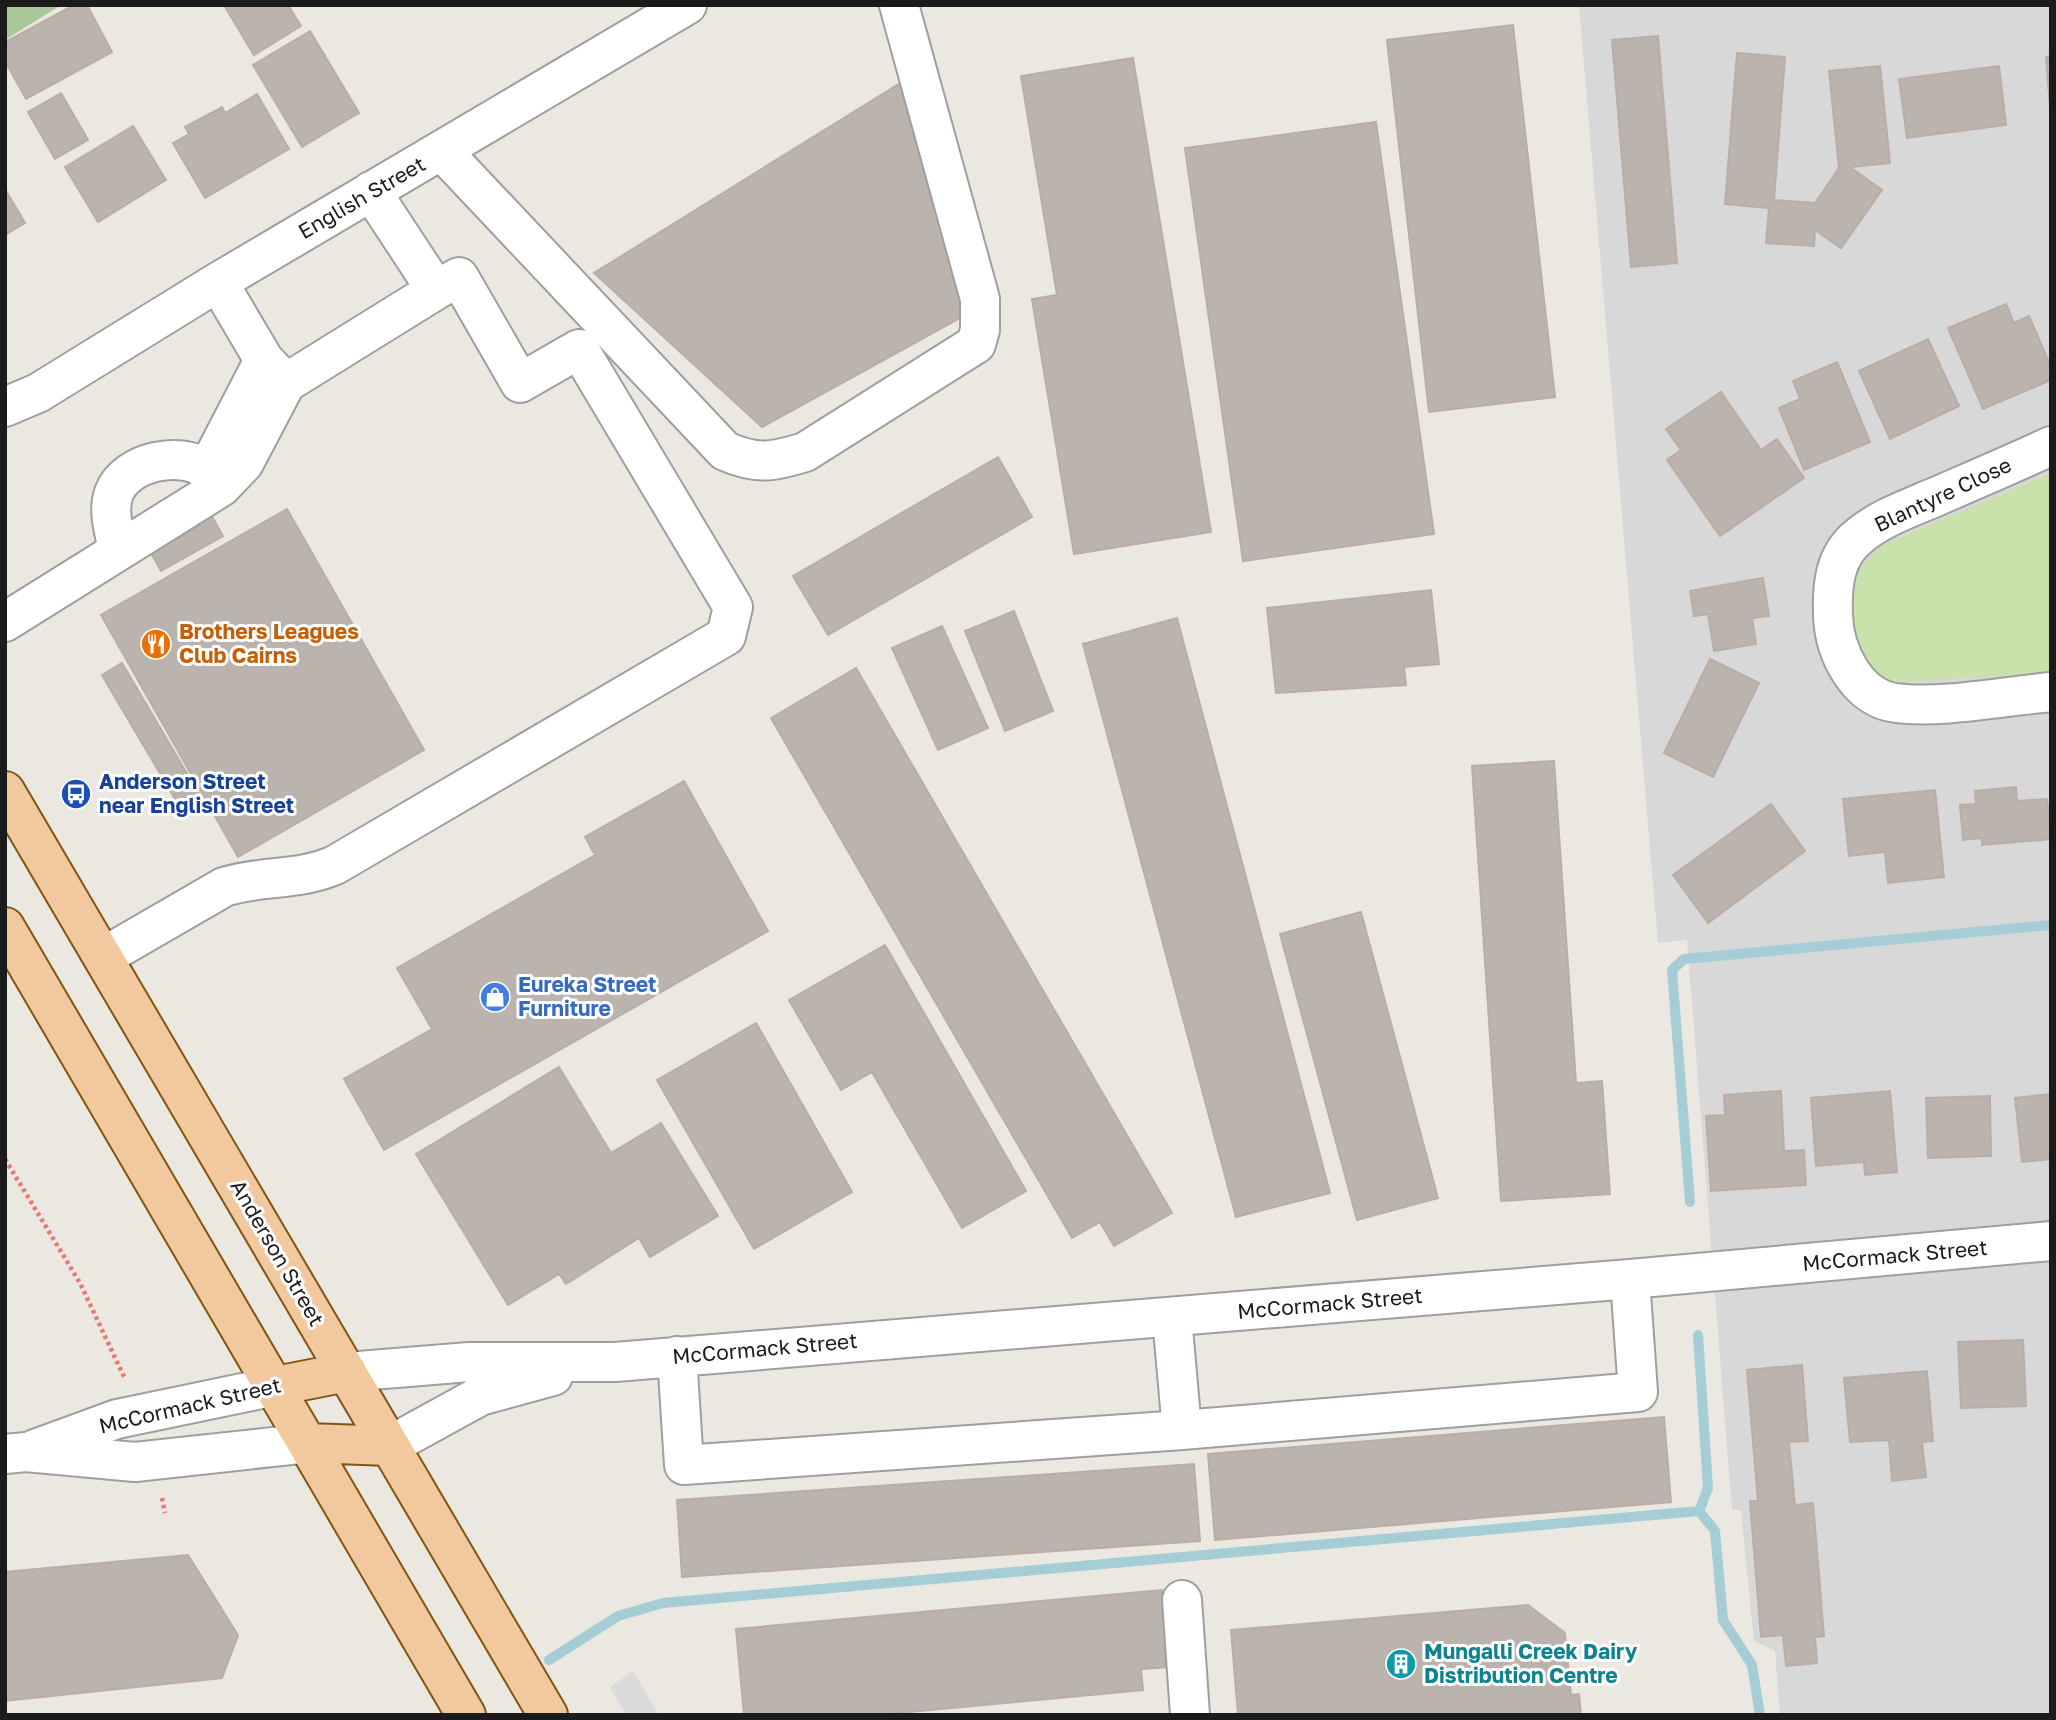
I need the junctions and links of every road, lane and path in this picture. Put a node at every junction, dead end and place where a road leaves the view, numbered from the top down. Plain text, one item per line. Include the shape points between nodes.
1 (687, 5) edge
2 (899, 5) edge
3 (442, 151) junction
4 (371, 191) junction
5 (218, 282) junction
6 (436, 290) junction
7 (275, 371) junction
8 (12, 415) edge
9 (2051, 446) edge
10 (214, 478) junction
11 (118, 551) junction
12 (5, 622) edge
13 (2051, 692) edge
14 (5, 791) edge
15 (5, 927) edge
16 (103, 957) junction
17 (5, 1159) edge
18 (2051, 1241) edge
19 (1630, 1279) junction
20 (1172, 1317) junction
21 (677, 1356) junction
22 (609, 1362) junction
23 (122, 1371) dead end
24 (347, 1372) junction
25 (276, 1386) junction
26 (1182, 1430) junction
27 (309, 1443) junction
28 (389, 1446) junction
29 (16, 1453) edge
30 (1182, 1600) dead end
31 (466, 1715) edge
32 (548, 1715) edge
33 (1190, 1715) edge

1 - 3 street, English Street
2 - 3 street via 980,299 980,330 976,344 806,452 776,461 748,461 725,451
3 - 4 street, English Street
4 - 5 street, English Street
4 - 6 street
5 - 7 street
5 - 8 street, English Street
6 - 7 street
6 - 16 street via 459,276 520,383 579,349 733,607 726,636 335,865 310,875 224,887
7 - 10 street
9 - 13 street, Blantyre Close via 1877,523 1844,551 1832,597 1833,624 1841,650 1853,677 1872,695 1895,703 1930,703
10 - 11 street
10 - 11 street via 190,463 158,460 126,476 110,507
11 - 12 street
14 - 16 main road, Anderson Street
15 - 25 main road
16 - 24 main road, Anderson Street
17 - 23 path via 80,1283
18 - 19 street, McCormack Street
19 - 20 street, McCormack Street
19 - 26 street via 1638,1392
20 - 21 street, McCormack Street
20 - 26 street
21 - 22 street, McCormack Street
21 - 26 street via 684,1465
22 - 24 street, McCormack Street via 468,1362
22 - 28 street, McCormack Street via 489,1392
24 - 25 main road, McCormack Street
24 - 28 main road, Anderson Street
25 - 27 main road
25 - 29 street, McCormack Street via 127,1417
27 - 28 main road, McCormack Street
27 - 29 street, McCormack Street via 135,1462
27 - 31 main road
28 - 32 main road, Anderson Street
30 - 33 street

